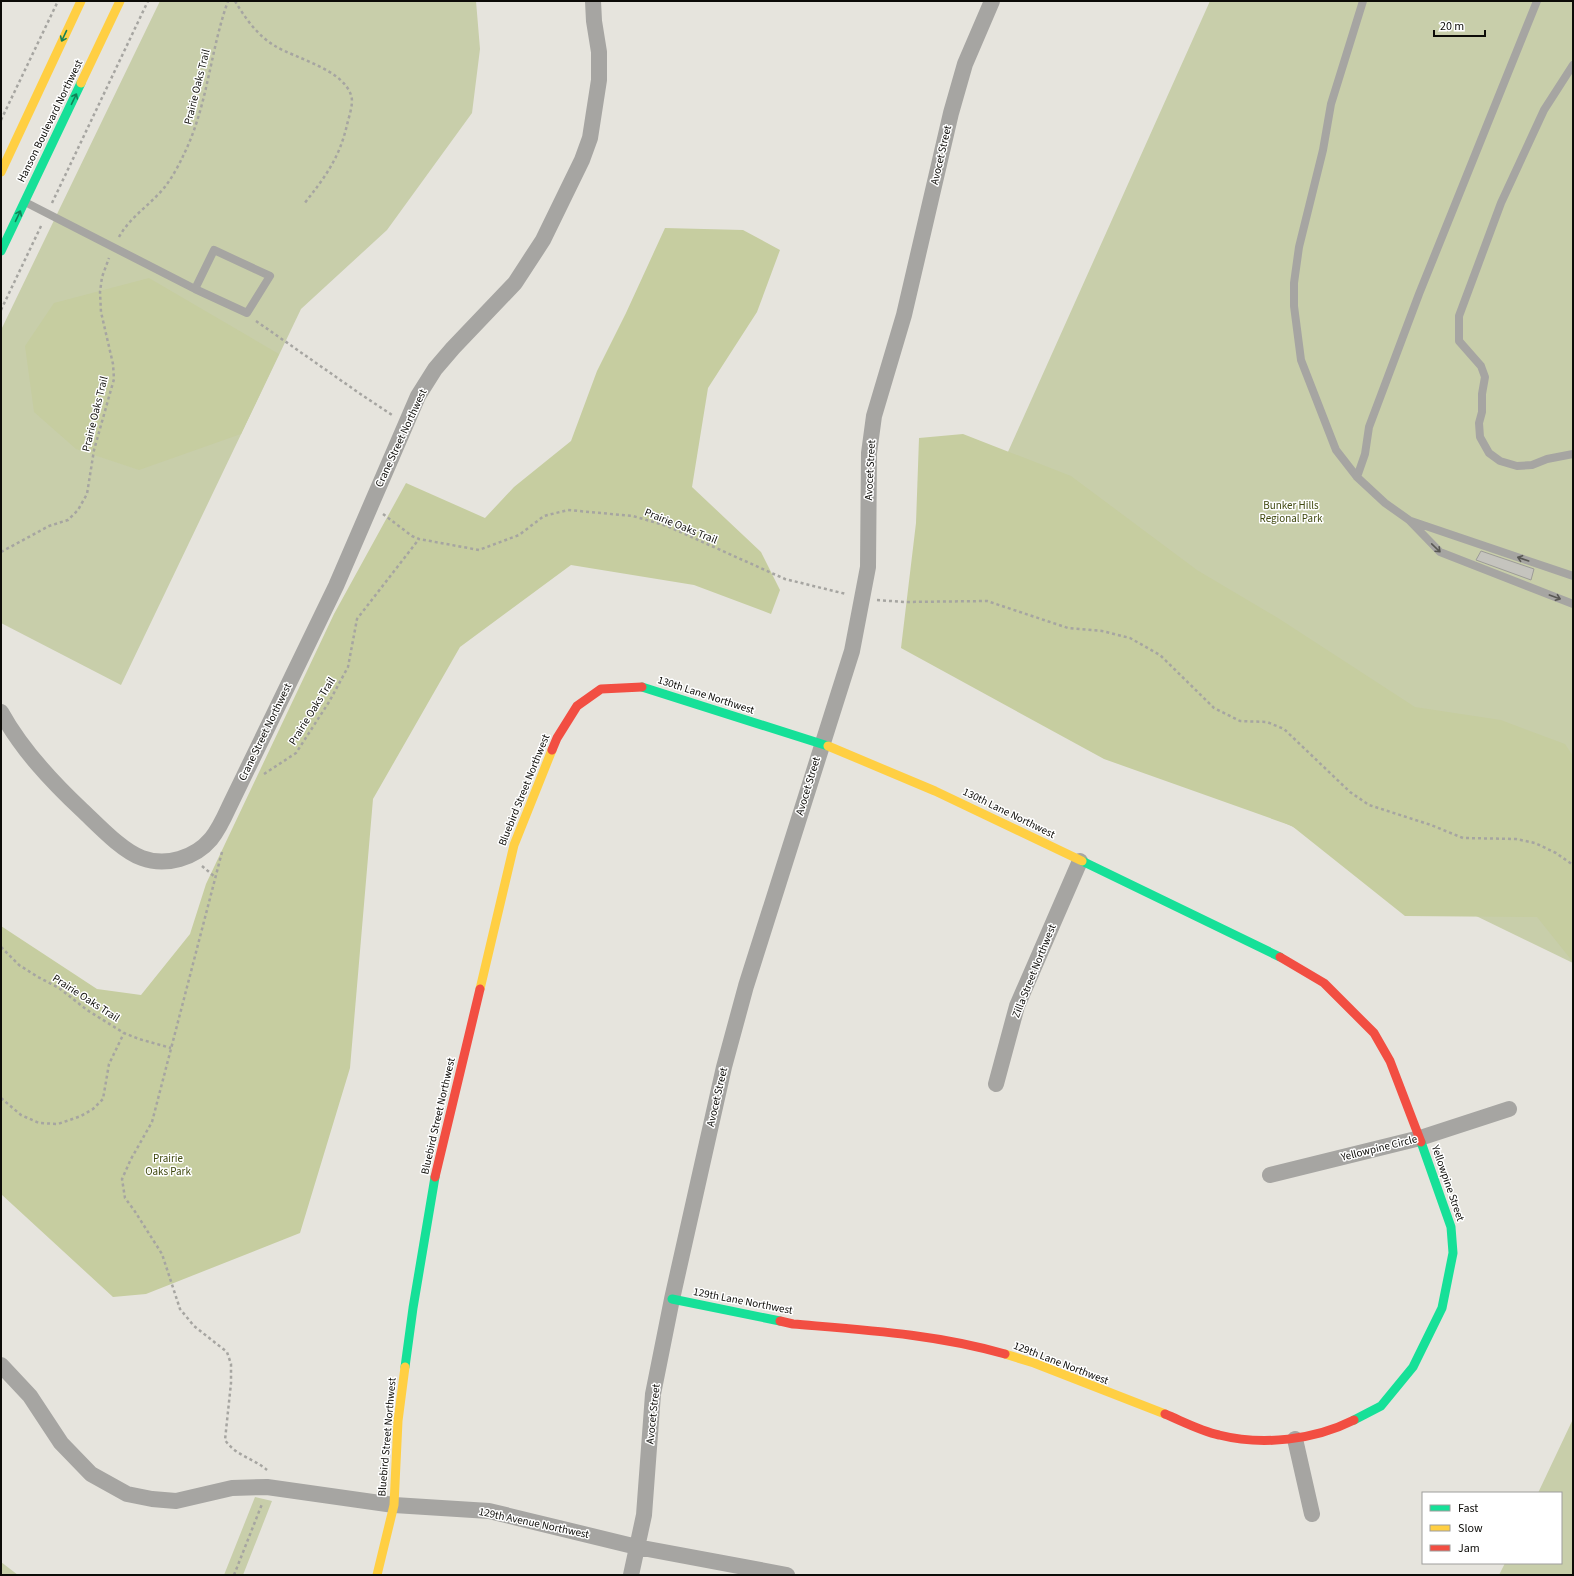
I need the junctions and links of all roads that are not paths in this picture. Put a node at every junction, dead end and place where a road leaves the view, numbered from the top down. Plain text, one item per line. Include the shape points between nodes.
1 (81, 1) edge
2 (120, 1) edge
3 (593, 1) edge
4 (992, 1) edge
5 (1363, 1) edge
6 (1537, 1) edge
7 (1573, 64) edge
8 (1, 172) edge
9 (24, 202) junction
10 (1, 251) edge
11 (195, 289) junction
12 (1573, 454) edge
13 (1357, 477) junction
14 (1409, 520) junction
15 (1573, 576) edge
16 (1573, 604) edge
17 (601, 689) joint
18 (1, 712) edge
19 (822, 744) junction
20 (1080, 861) junction
21 (1374, 1033) joint
22 (996, 1084) dead end
23 (1510, 1109) dead end
24 (1420, 1138) junction
25 (1270, 1175) dead end
26 (672, 1299) junction
27 (1, 1365) edge
28 (1295, 1439) junction
29 (394, 1506) junction
30 (1312, 1514) dead end
31 (637, 1547) junction
32 (377, 1575) edge
33 (631, 1575) edge
34 (787, 1575) edge

1 -> 8 street, Hanson Boulevard Northwest
9 -> 2 street, Hanson Boulevard Northwest
3 - 18 street, Crane Street Northwest via 599,80 590,138 582,160 543,240 526,266 496,304 435,369 418,396 336,586 229,807 210,840 188,856 174,861 142,858 127,849 50,779 34,761
4 - 19 street, Avocet Street via 965,64 951,113 904,315 874,416 869,453 868,567 852,651
5 - 13 lane via 1331,104 1323,150 1298,247 1294,282 1294,306 1301,360 1336,450
6 - 13 lane via 1419,294 1369,427 1365,454
7 - 12 lane via 1544,110 1501,203 1459,316 1459,341 1481,366 1485,377 1479,423 1480,437 1489,453 1500,462 1517,466 1532,465
10 -> 9 street, Hanson Boulevard Northwest
9 - 11 lane
11 - 11 lane via 247,313 270,276 214,250
13 - 14 lane via 1385,503
15 -> 14 lane
14 -> 16 lane via 1440,552
17 - 19 street, 130th Lane Northwest via 644,687
17 - 29 street, Bluebird Street Northwest via 577,706 557,738 514,846 436,1173 413,1308 398,1421
19 - 20 street, 130th Lane Northwest via 888,770
19 - 26 street, Avocet Street via 746,986 724,1067
20 - 21 street, 130th Lane Northwest via 1285,959 1324,983
20 - 22 street, Zilla Street Northwest via 1017,1006
21 - 24 street, Yellowpine Street via 1390,1061
23 - 24 street, Yellowpine Circle
24 - 25 street, Yellowpine Circle
24 - 28 street, Yellowpine Street via 1451,1227 1453,1253 1442,1308 1413,1367 1381,1406 1340,1427
26 - 28 street, 129th Lane Northwest via 793,1324 913,1334 974,1345 1034,1363 1218,1435 1246,1440
26 - 31 street, Avocet Street via 653,1394 644,1516
27 - 29 street, 129th Avenue Northwest via 30,1396 61,1443 91,1474 127,1494 176,1501 232,1488 266,1487
28 - 30 street
29 - 31 street, 129th Avenue Northwest via 488,1511
29 - 32 street, Bluebird Street Northwest
31 - 33 street, Avocet Street
31 - 34 street, 129th Avenue Northwest

